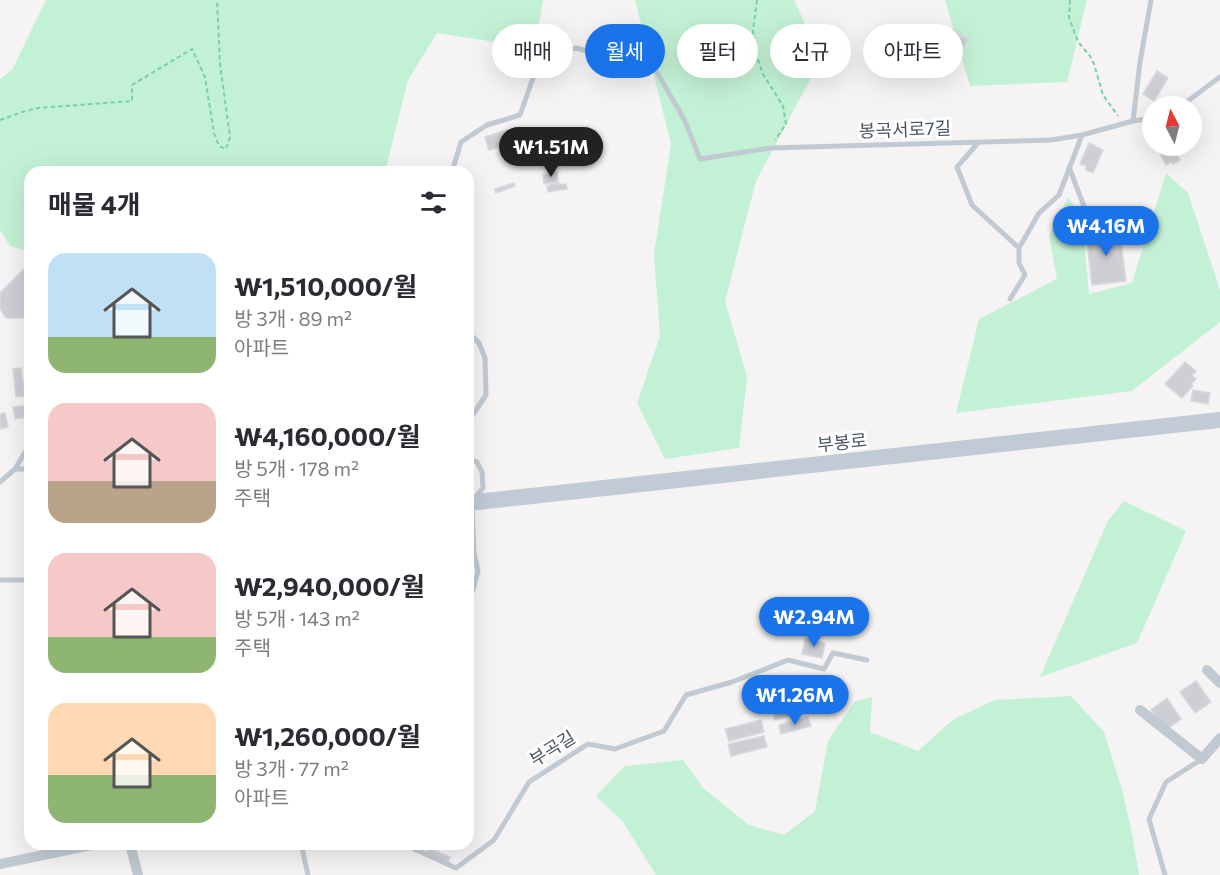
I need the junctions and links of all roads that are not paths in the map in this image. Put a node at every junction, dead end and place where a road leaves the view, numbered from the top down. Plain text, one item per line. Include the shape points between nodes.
1 (1151, 0) edge
2 (1220, 77) edge
3 (1194, 96) edge
4 (1142, 120) edge
5 (1133, 121) junction
6 (1082, 135) junction
7 (978, 143) junction
8 (454, 166) edge
9 (1069, 167) junction
10 (1119, 218) dead end
11 (1019, 248) junction
12 (1010, 299) dead end
13 (474, 338) edge
14 (474, 413) edge
15 (1220, 420) edge
16 (24, 454) edge
17 (474, 461) edge
18 (15, 469) junction
19 (24, 469) edge
20 (0, 482) edge
21 (474, 498) edge
22 (474, 503) edge
23 (474, 554) edge
24 (0, 580) edge
25 (24, 580) edge
26 (474, 586) edge
27 (867, 660) dead end
28 (1207, 670) dead end
29 (1220, 683) edge
30 (1140, 710) dead end
31 (1220, 738) edge
32 (1202, 759) junction
33 (67, 850) edge
34 (132, 850) edge
35 (302, 850) edge
36 (415, 850) edge
37 (0, 864) edge
38 (138, 875) edge
39 (308, 875) edge
40 (1165, 875) edge

1 - 5 lane
2 - 3 lane
4 - 5 lane, 봉곡서로7길
5 - 6 lane, 봉곡서로7길
6 - 7 lane, 봉곡서로7길
6 - 9 lane
7 - 8 lane, 봉곡서로7길 via 771,148 700,159 684,119 655,69 576,48 552,56 533,78 520,115 487,125 461,142
7 - 11 lane via 957,167 972,205
9 - 10 lane via 1085,209
9 - 11 lane via 1059,195 1039,213
11 - 12 lane via 1024,275
13 - 14 lane via 485,357 486,386 486,395
15 - 22 street, 부봉로
16 - 18 lane
17 - 21 lane via 482,472 483,488
18 - 19 lane
18 - 20 lane
23 - 26 lane via 478,571
24 - 25 lane
27 - 36 lane, 부곡길 via 833,652 824,669 788,660 686,695 664,731 615,749 588,744 529,782 494,840 456,868
28 - 29 street
30 - 32 street
31 - 32 street
32 - 40 lane via 1166,782 1149,819
33 - 37 street
34 - 38 street
35 - 39 lane

